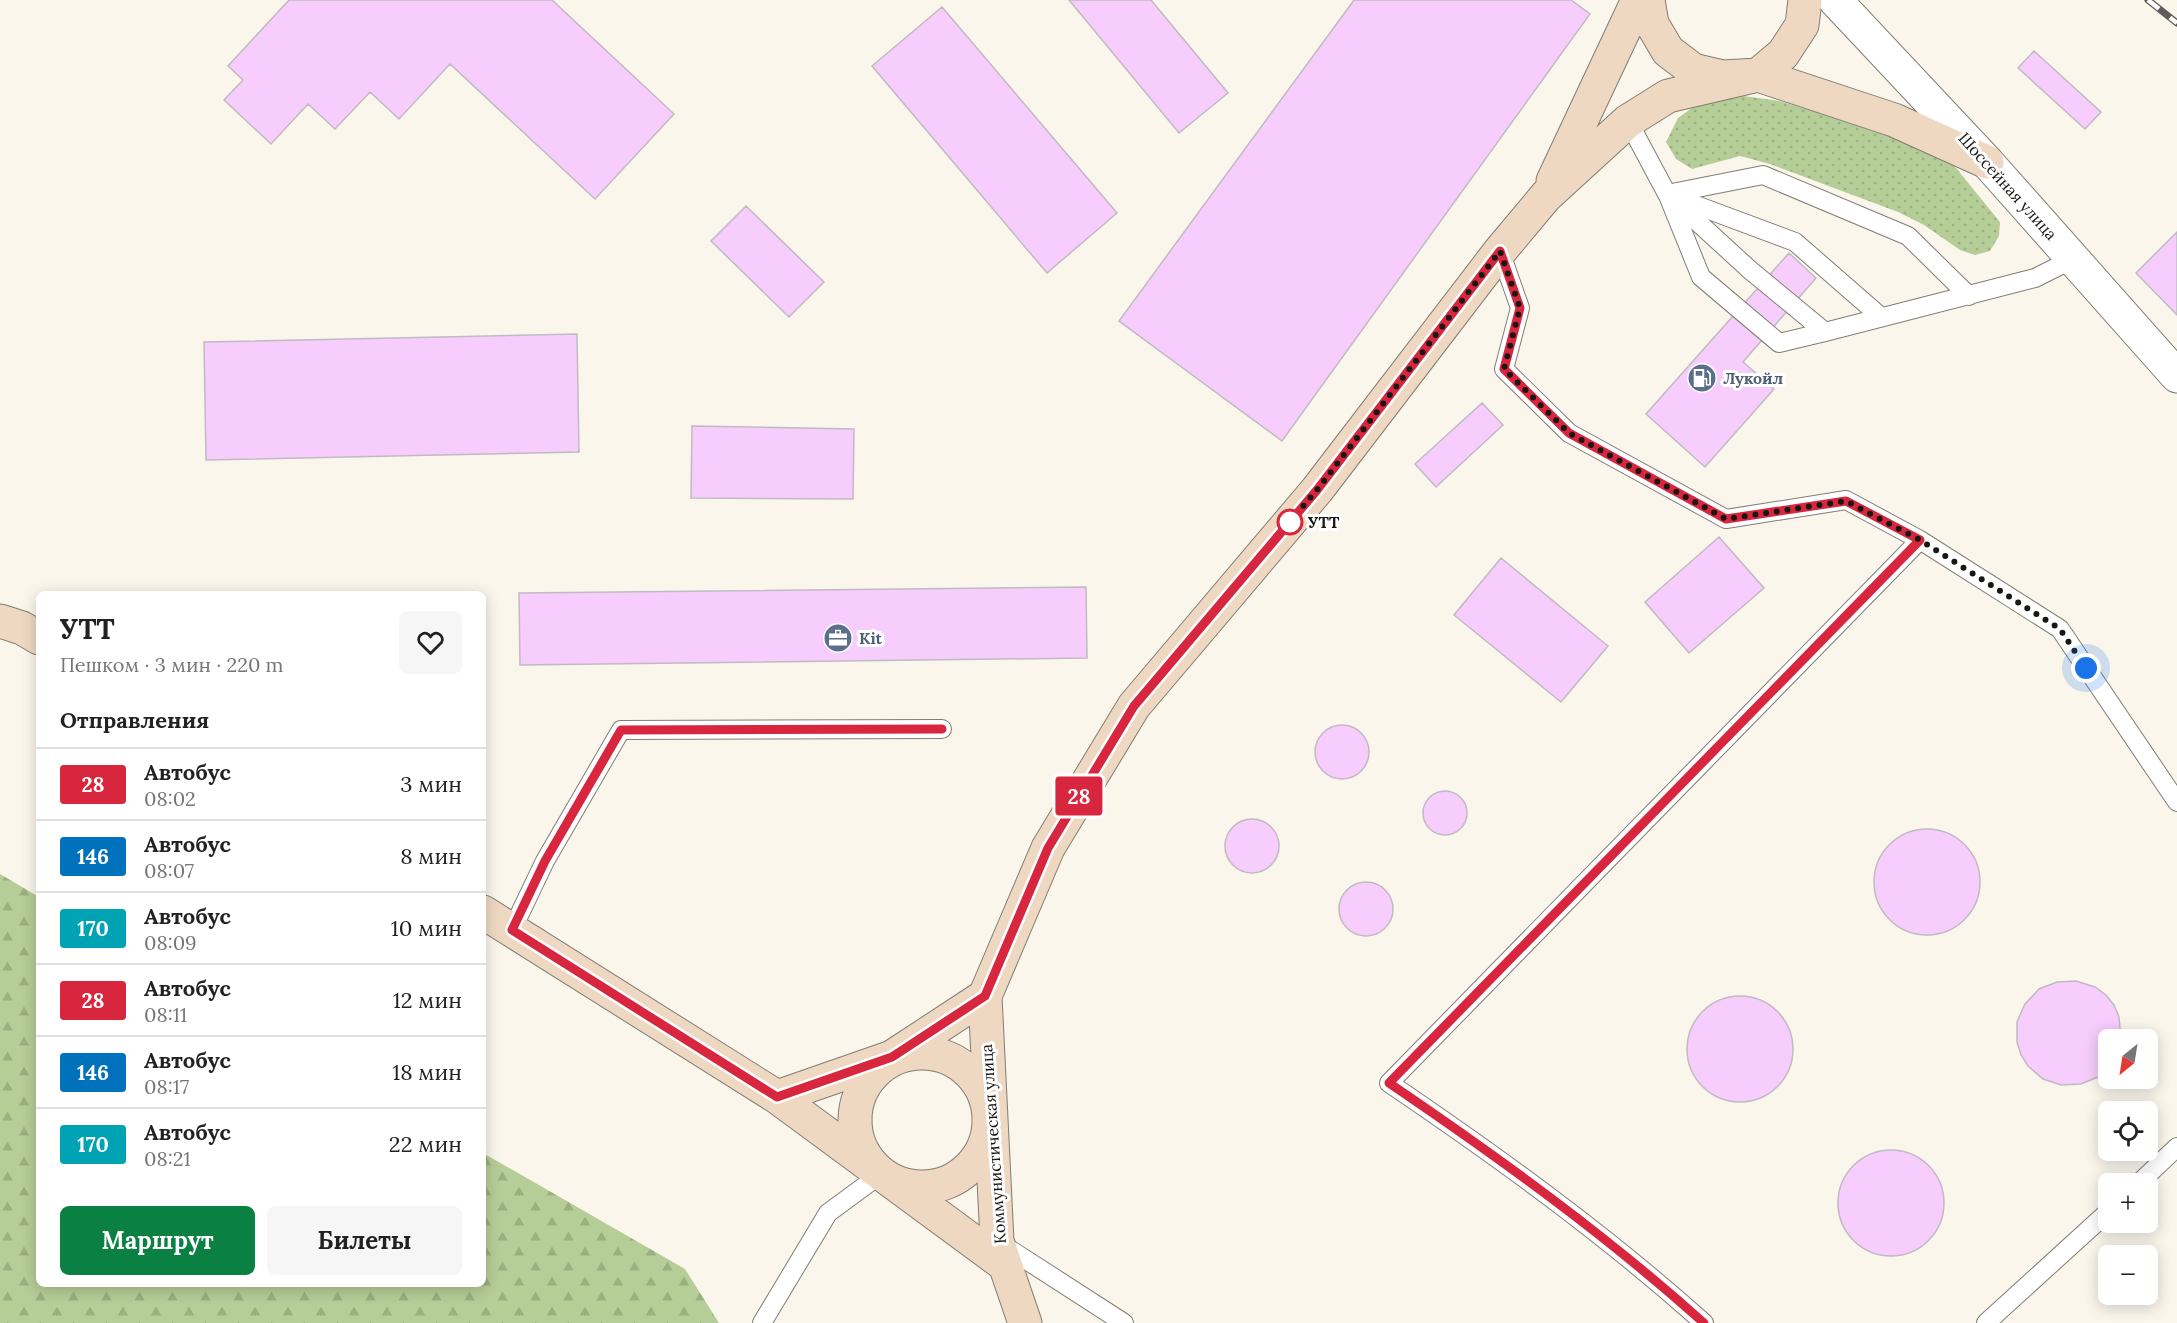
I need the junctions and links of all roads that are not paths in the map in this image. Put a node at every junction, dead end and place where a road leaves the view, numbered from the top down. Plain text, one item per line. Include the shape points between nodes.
1 (1638, 0) edge
2 (1648, 0) edge
3 (1805, 0) edge
4 (1835, 0) edge
5 (1758, 75) junction
6 (1628, 121) junction
7 (1987, 162) junction
8 (1667, 194) junction
9 (1546, 196) junction
10 (1500, 251) junction
11 (2073, 259) junction
12 (1969, 296) junction
13 (1881, 317) junction
14 (1826, 332) junction
15 (2177, 376) edge
16 (1920, 540) junction
17 (0, 621) edge
18 (36, 636) edge
19 (942, 729) dead end
20 (2177, 802) edge
21 (486, 914) edge
22 (512, 930) junction
23 (985, 996) junction
24 (892, 1057) junction
25 (777, 1097) junction
26 (991, 1122) junction
27 (2177, 1147) edge
28 (2150, 1173) edge
29 (881, 1174) junction
30 (2098, 1221) edge
31 (1001, 1253) junction
32 (762, 1323) edge
33 (1025, 1323) edge
34 (1125, 1323) edge
35 (1704, 1323) edge
36 (1986, 1323) edge

1 - 9 main road
2 - 5 main road via 1652,24 1668,51 1693,70 1723,77
3 - 5 main road via 1802,25 1783,54
4 - 7 street, Шоссейная улица
5 - 6 main road via 1668,96
5 - 7 main road via 1894,120
6 - 8 lane
6 - 9 main road
7 - 11 street, Шоссейная улица
8 - 12 lane via 1763,175 1908,236
8 - 13 lane via 1796,242
8 - 14 lane via 1749,270
8 - 14 lane via 1701,277 1779,343
9 - 10 main road
10 - 16 lane via 1520,308 1504,369 1569,433 1726,519 1846,501
10 - 23 main road via 1317,490 1134,706 1048,848
11 - 12 lane via 2035,278
11 - 15 street, Шоссейная улица
12 - 13 lane
13 - 14 lane
16 - 20 lane via 2060,629
16 - 35 lane via 1389,1083 1474,1141 1611,1245
17 - 18 main road
19 - 22 lane via 621,730 545,861
21 - 22 main road
22 - 25 main road
23 - 24 main road
23 - 26 main road, Коммунистическая улица
24 - 25 main road
24 - 26 main road via 918,1052 940,1055 960,1064 976,1079 986,1097
24 - 29 main road via 864,1086 856,1107 855,1128 862,1149
25 - 29 main road
26 - 29 main road via 986,1143 975,1162 958,1177 937,1186 914,1188
26 - 31 main road, Коммунистическая улица
27 - 28 lane
29 - 31 main road
29 - 32 lane via 828,1214
30 - 36 lane
31 - 33 main road, Коммунистическая улица
31 - 34 lane

